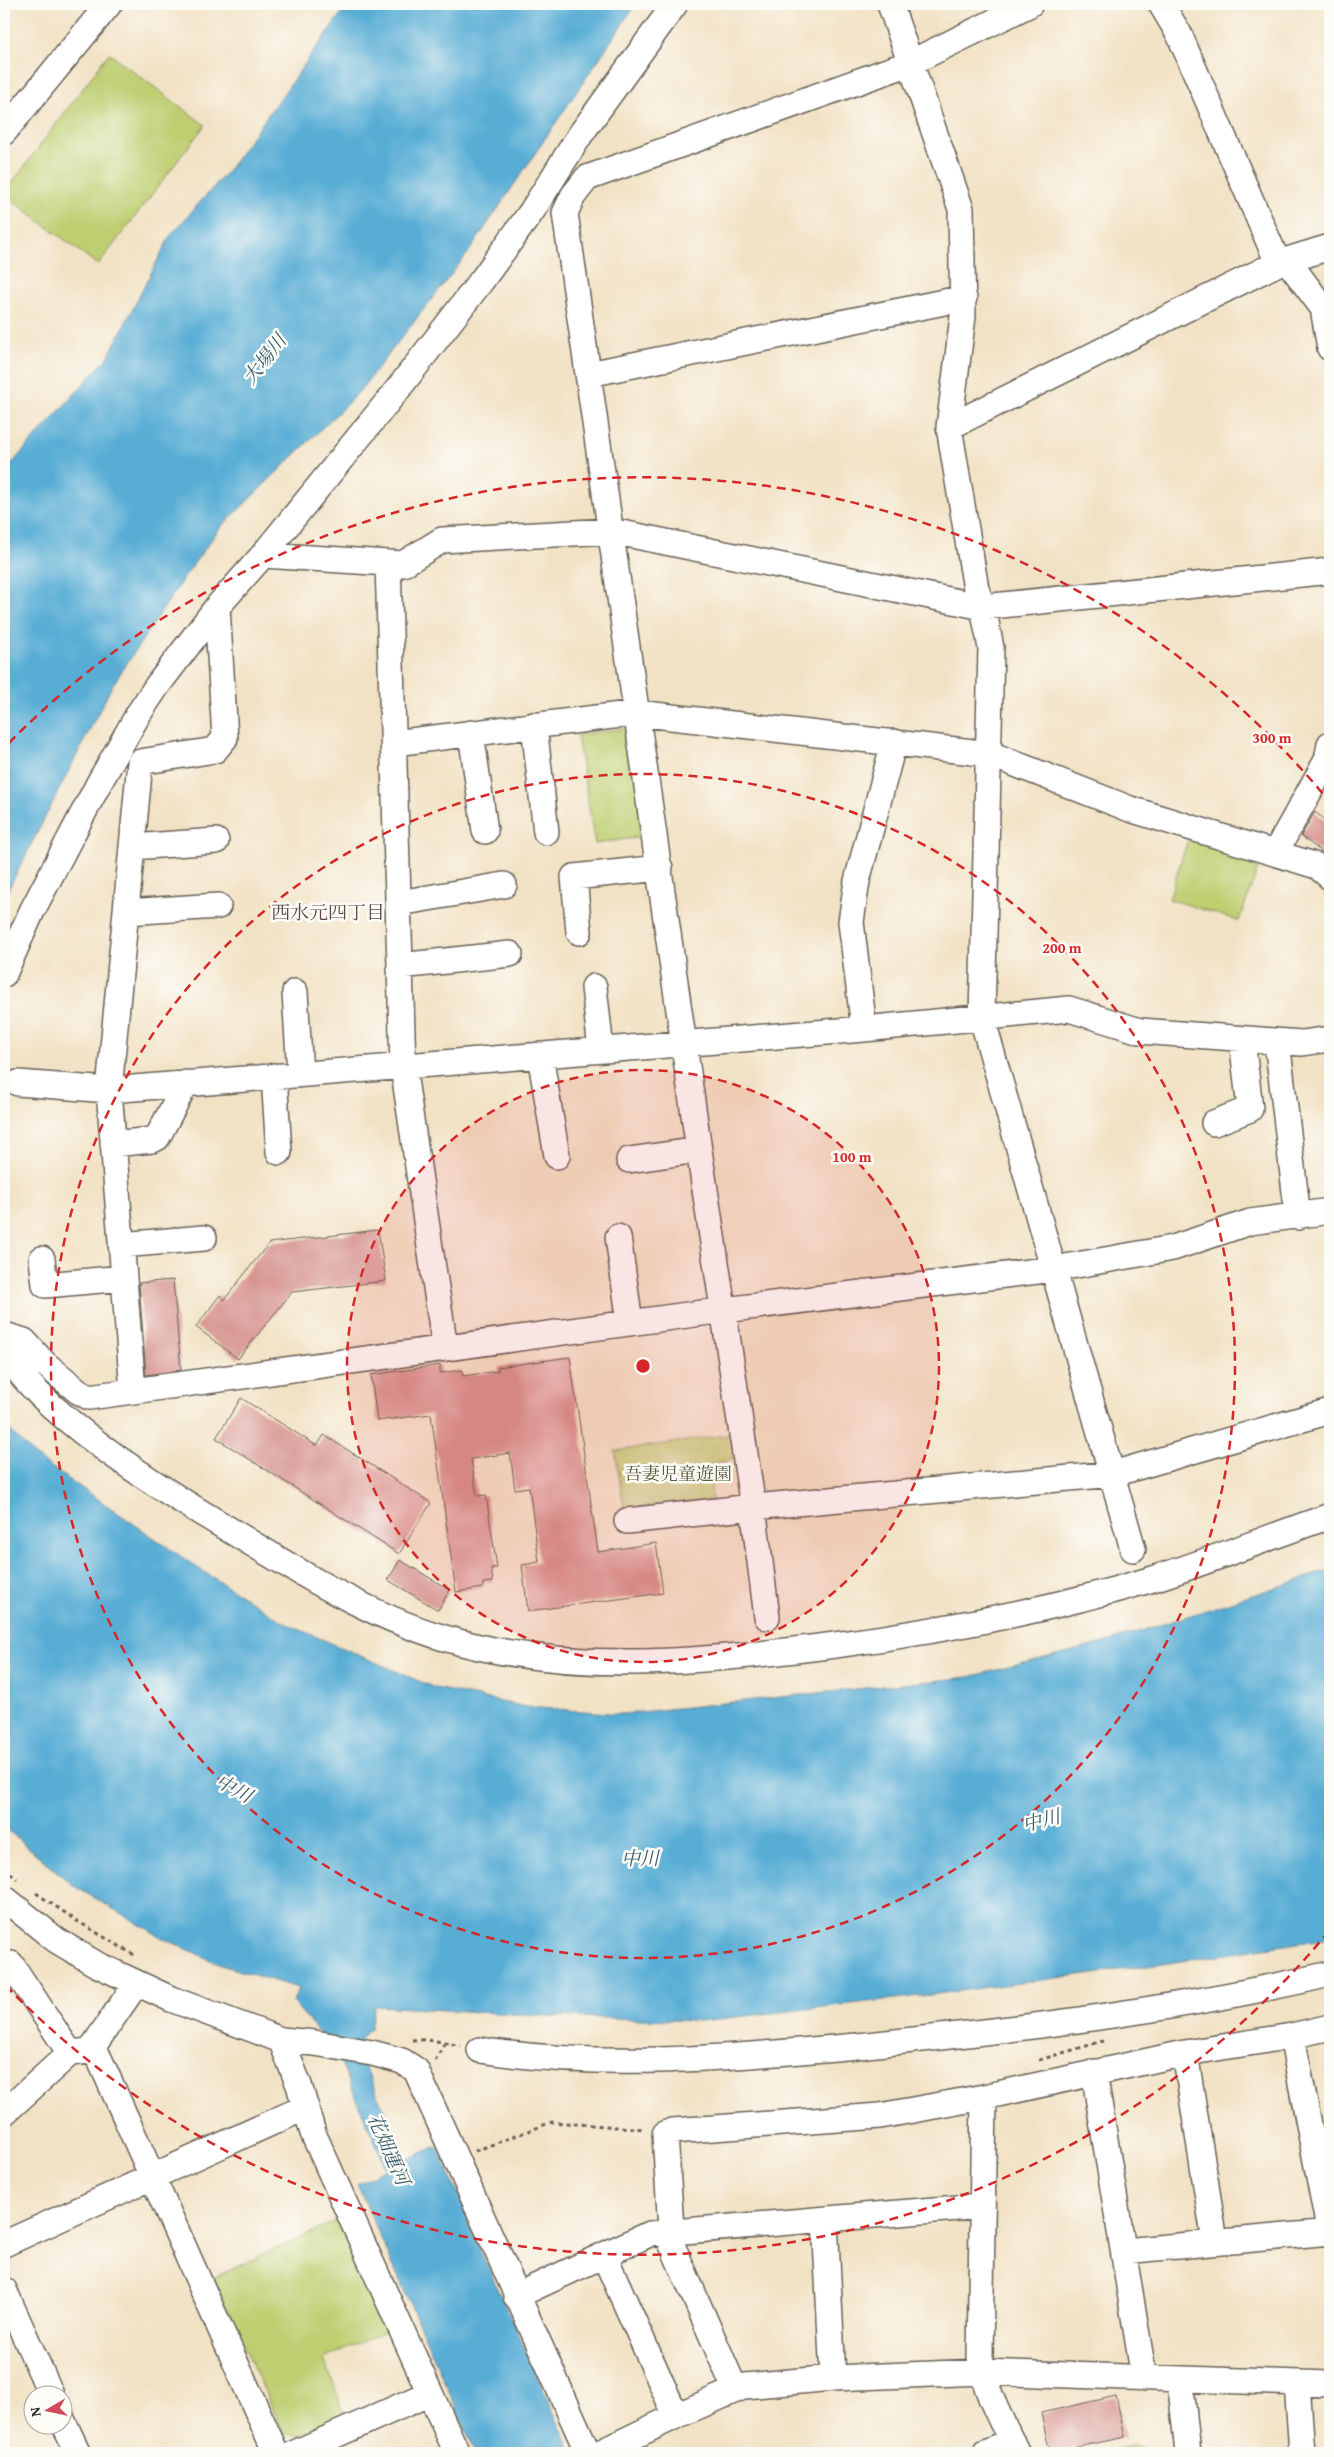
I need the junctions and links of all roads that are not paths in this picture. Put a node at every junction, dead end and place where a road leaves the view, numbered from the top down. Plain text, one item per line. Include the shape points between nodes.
1 (108, 4) edge
2 (675, 4) edge
3 (890, 4) edge
4 (1030, 4) edge
5 (1162, 4) edge
6 (910, 63) junction
7 (4, 132) edge
8 (1330, 248) edge
9 (1282, 262) junction
10 (964, 298) junction
11 (1330, 348) edge
12 (589, 374) junction
13 (949, 427) junction
14 (612, 530) junction
15 (263, 555) junction
16 (388, 562) junction
17 (1330, 571) edge
18 (217, 607) junction
19 (983, 607) junction
20 (637, 713) junction
21 (534, 724) junction
22 (471, 733) junction
23 (894, 742) junction
24 (394, 743) junction
25 (1330, 744) edge
26 (990, 754) junction
27 (485, 831) dead end
28 (546, 832) dead end
29 (216, 841) dead end
30 (132, 847) junction
31 (1275, 852) junction
32 (660, 868) junction
33 (1330, 877) edge
34 (504, 885) dead end
35 (399, 903) junction
36 (218, 906) dead end
37 (126, 912) junction
38 (579, 932) dead end
39 (510, 954) dead end
40 (400, 966) junction
41 (4, 974) edge
42 (594, 987) dead end
43 (295, 992) dead end
44 (982, 1018) junction
45 (864, 1029) junction
46 (1242, 1039) junction
47 (1330, 1039) edge
48 (1277, 1041) junction
49 (685, 1043) junction
50 (601, 1050) junction
51 (540, 1055) junction
52 (403, 1066) junction
53 (300, 1074) junction
54 (274, 1076) junction
55 (18, 1083) dead end
56 (186, 1083) junction
57 (109, 1090) junction
58 (1214, 1123) dead end
59 (113, 1144) junction
60 (699, 1150) junction
61 (279, 1152) dead end
62 (557, 1156) dead end
63 (629, 1160) dead end
64 (1330, 1211) edge
65 (1298, 1216) junction
66 (618, 1237) dead end
67 (204, 1238) dead end
68 (121, 1245) junction
69 (42, 1259) dead end
70 (1054, 1270) junction
71 (124, 1278) junction
72 (724, 1310) junction
73 (630, 1323) junction
74 (4, 1334) edge
75 (444, 1348) junction
76 (4, 1350) edge
77 (133, 1391) junction
78 (1330, 1411) edge
79 (1112, 1474) junction
80 (753, 1508) junction
81 (1330, 1516) edge
82 (627, 1521) dead end
83 (1134, 1549) dead end
84 (767, 1617) dead end
85 (4, 1898) edge
86 (11, 1964) dead end
87 (1330, 1974) edge
88 (136, 1984) junction
89 (1330, 2027) edge
90 (1292, 2036) junction
91 (281, 2040) junction
92 (480, 2050) road end
93 (80, 2052) junction
94 (1185, 2053) junction
95 (1094, 2072) junction
96 (984, 2096) junction
97 (306, 2107) junction
98 (4, 2113) edge
99 (153, 2176) junction
100 (982, 2206) junction
101 (825, 2220) junction
102 (669, 2233) junction
103 (1330, 2233) edge
104 (1215, 2242) junction
105 (4, 2244) edge
106 (1124, 2252) junction
107 (604, 2255) junction
108 (4, 2290) edge
109 (516, 2296) junction
110 (10, 2322) edge
111 (982, 2372) junction
112 (832, 2378) junction
113 (1144, 2378) junction
114 (1180, 2379) junction
115 (1298, 2383) junction
116 (45, 2384) edge
117 (1330, 2384) edge
118 (735, 2389) junction
119 (430, 2393) junction
120 (676, 2416) junction
121 (69, 2434) edge
122 (1015, 2447) edge
123 (78, 2453) edge
124 (276, 2453) edge
125 (295, 2453) edge
126 (457, 2453) edge
127 (588, 2453) edge
128 (599, 2453) edge
129 (986, 2453) edge
130 (1188, 2453) edge
131 (1302, 2453) edge

1 - 7 street
2 - 15 street via 580,135 532,211 482,280
3 - 6 street
4 - 6 street
5 - 9 street via 1179,34
6 - 10 street via 962,209
6 - 12 street via 587,178 566,213
8 - 9 street
9 - 11 street via 1323,308
9 - 13 street
10 - 12 street
10 - 13 street
12 - 14 street
13 - 19 street via 976,589
14 - 16 street via 442,540 403,564
14 - 19 street
14 - 20 street
15 - 16 street
15 - 18 street
16 - 24 street
17 - 19 street
18 - 30 street via 225,738 215,750 140,762
18 - 41 street via 138,713 36,903
19 - 26 street via 991,648
20 - 21 street
20 - 23 street
20 - 32 street
21 - 22 street
21 - 28 street
22 - 24 street
22 - 27 street
23 - 26 street
23 - 45 street via 857,881 851,922
24 - 35 street
25 - 31 street via 1326,760
26 - 31 street via 1130,809
26 - 44 street
29 - 30 street
30 - 37 street
31 - 33 street via 1317,866
32 - 38 street via 574,877
32 - 49 street
34 - 35 street
35 - 40 street
36 - 37 street
37 - 57 street
39 - 40 street
40 - 52 street
42 - 50 street
43 - 53 street
44 - 45 street
44 - 46 street via 1069,1009 1140,1031
44 - 70 street
45 - 49 street
46 - 48 street
46 - 58 street via 1250,1110
47 - 48 street via 1302,1043
48 - 65 street
49 - 50 street
49 - 60 street
50 - 51 street
51 - 52 street
51 - 62 street
52 - 53 street
52 - 75 street
53 - 54 street
54 - 56 street
54 - 61 street
55 - 57 street
56 - 57 street
56 - 59 street via 157,1138
57 - 59 street
59 - 68 street
60 - 63 street
60 - 72 street
64 - 65 street
65 - 70 street via 1250,1222 1173,1248
66 - 73 street
67 - 68 street
68 - 71 street
69 - 71 street via 45,1284
70 - 72 street
70 - 79 street
71 - 77 street
72 - 73 street
72 - 80 street
73 - 75 street
74 - 77 street via 24,1340 44,1363 89,1397
75 - 77 street
76 - 81 street via 28,1383 98,1443 197,1510 298,1569 409,1626 492,1650 548,1659 697,1661 946,1629 1078,1600 1148,1580
78 - 79 street
79 - 80 street
79 - 83 street
80 - 82 street
80 - 84 street
85 - 88 street via 56,1940
86 - 93 street
87 - 92 street via 1187,2003 988,2033 754,2056 678,2061 617,2060 522,2057
88 - 91 street
88 - 93 street
89 - 90 street
90 - 94 street
90 - 103 street
91 - 97 street
91 - 109 street via 372,2053 402,2061 416,2070
93 - 98 street
93 - 99 street via 99,2058
94 - 95 street
94 - 104 street
95 - 96 street
95 - 106 street
96 - 100 street
96 - 102 street via 880,2116 665,2134
97 - 99 street
97 - 119 street via 313,2134
99 - 105 street
99 - 124 street
100 - 101 street
100 - 111 street
101 - 102 street
101 - 112 street
102 - 107 street via 649,2234
102 - 118 street
103 - 104 street
104 - 106 street
106 - 113 street
107 - 109 street
107 - 120 street
108 - 110 street
109 - 127 street
110 - 116 street
111 - 112 street
111 - 113 street
111 - 122 street
112 - 118 street
113 - 114 street
114 - 115 street
114 - 130 street
115 - 117 street
115 - 131 street
118 - 120 street
119 - 125 street
119 - 126 street
120 - 128 street
121 - 123 street
122 - 129 street

